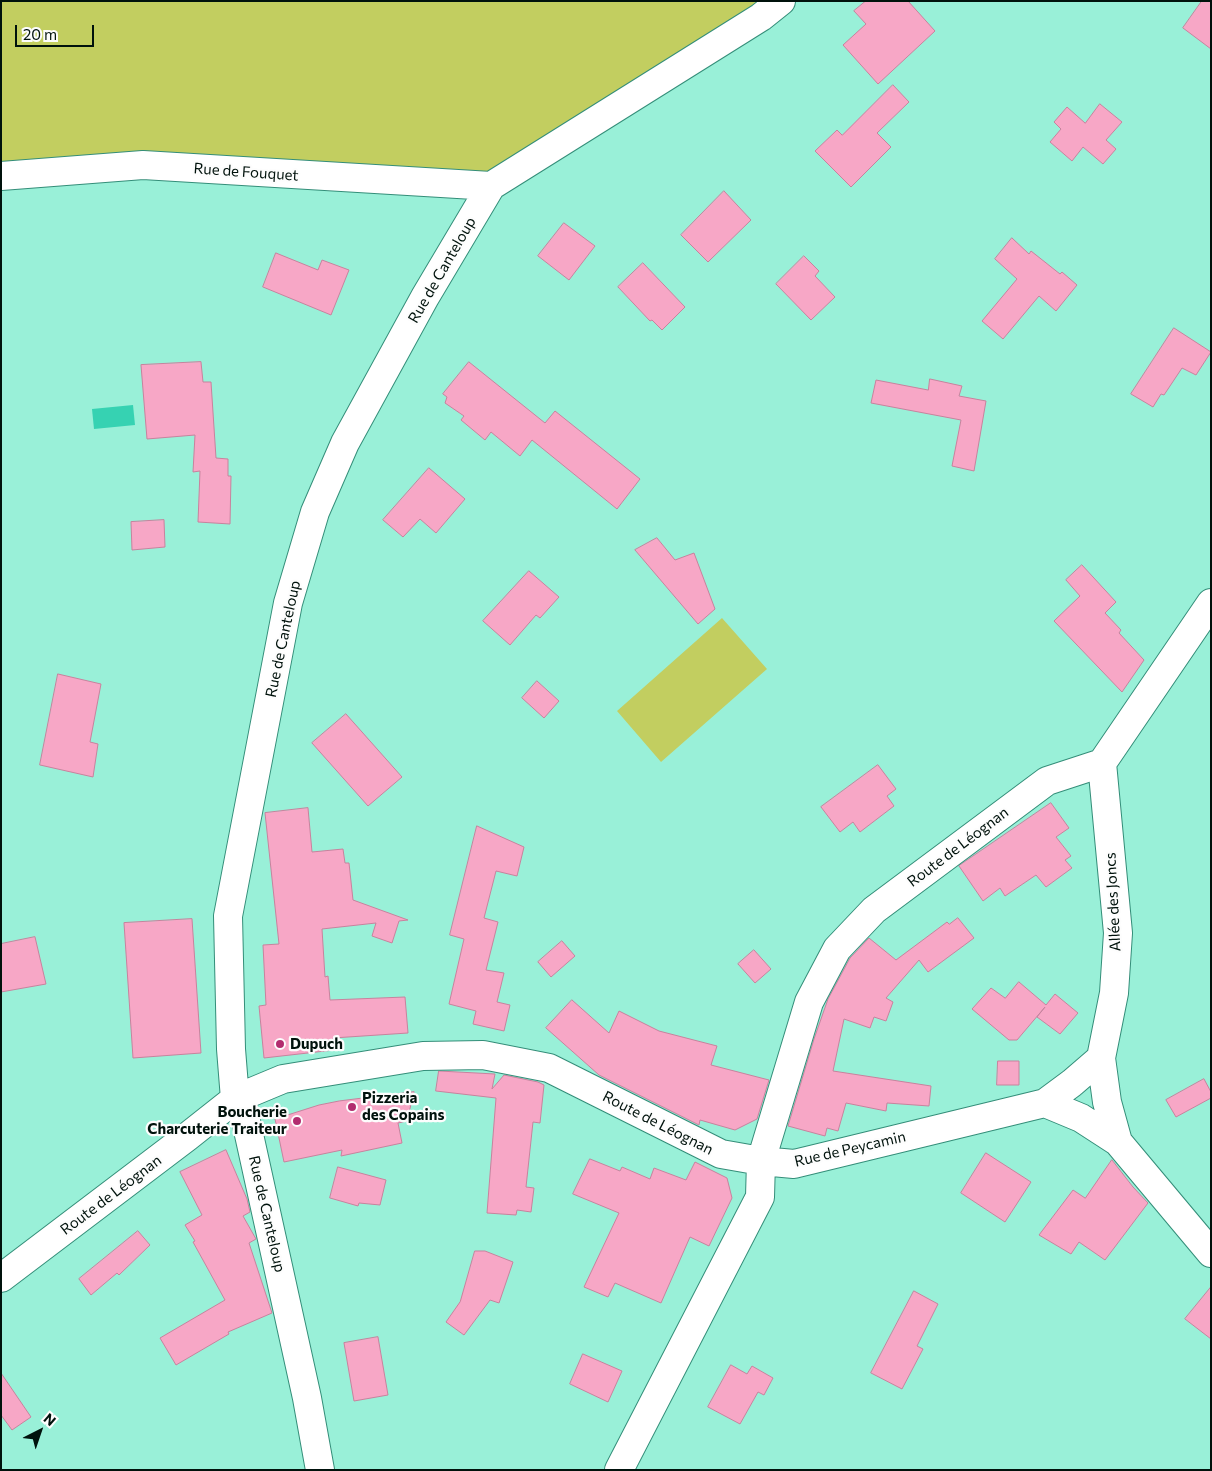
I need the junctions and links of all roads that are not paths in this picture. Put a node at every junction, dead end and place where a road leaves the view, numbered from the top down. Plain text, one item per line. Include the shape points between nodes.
1 (781, 1) edge
2 (1, 176) edge
3 (491, 186) junction
4 (1211, 602) edge
5 (1102, 763) junction
6 (1101, 1058) junction
7 (235, 1099) junction
8 (1045, 1103) junction
9 (1118, 1142) junction
10 (761, 1161) junction
11 (1211, 1253) edge
12 (1, 1278) edge
13 (320, 1470) edge
14 (619, 1470) edge

1 - 3 street, Rue de Canteloup via 761,17
2 - 3 street, Rue de Fouquet via 143,165
3 - 7 street, Rue de Canteloup via 345,442 315,512 288,603 228,916
4 - 5 street
5 - 6 street, Allée des Joncs via 1118,933 1114,993
5 - 10 street, Route de Léognan via 1047,781 874,910 837,948 809,1002
6 - 8 street
6 - 9 street via 1107,1102
7 - 10 street, Route de Léognan via 283,1078 423,1056 483,1055 549,1068 721,1154
7 - 12 street, Route de Léognan
7 - 13 street, Rue de Canteloup via 246,1121
8 - 9 street via 1081,1118
8 - 10 street, Rue de Peycamin via 794,1164
9 - 11 street
10 - 14 street via 760,1197

